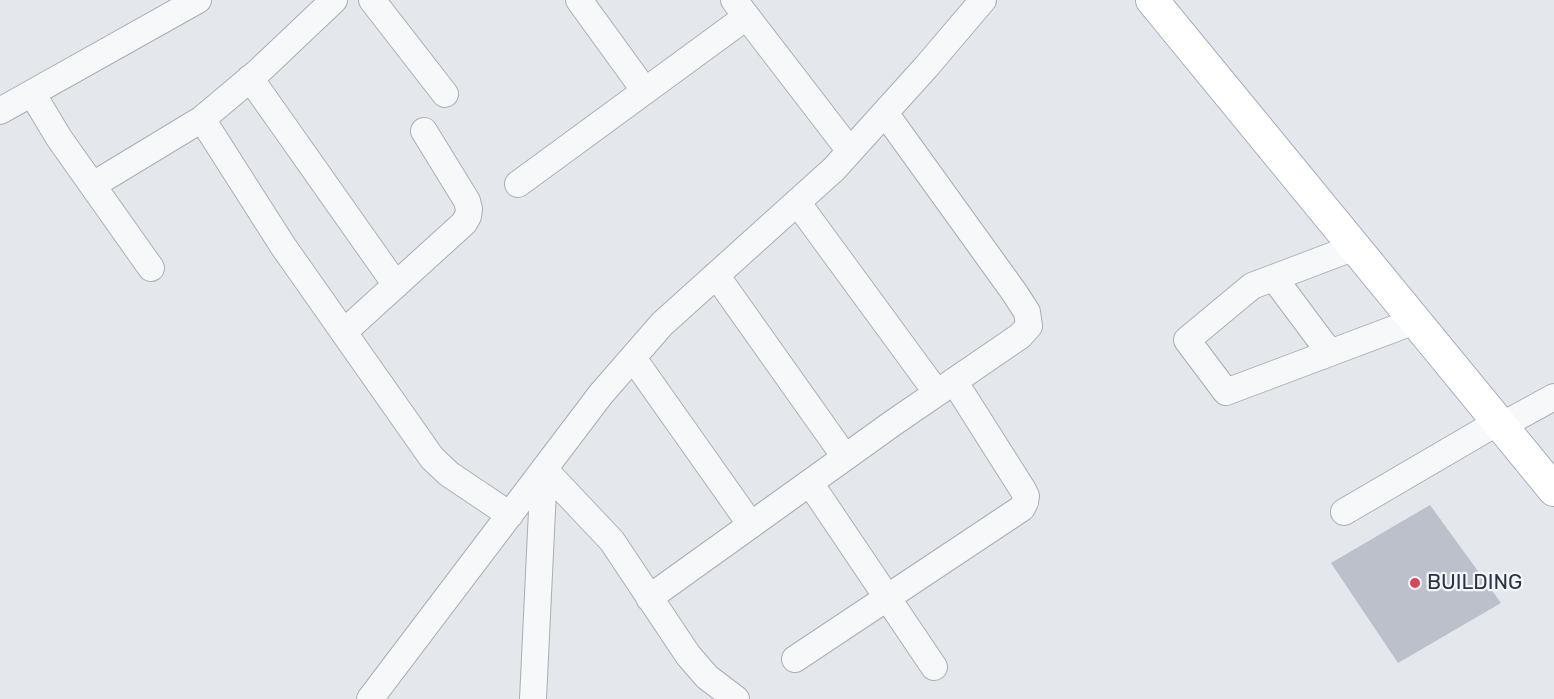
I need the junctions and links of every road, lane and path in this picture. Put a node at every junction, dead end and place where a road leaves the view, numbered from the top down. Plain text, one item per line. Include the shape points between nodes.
1 (198, 0) edge
2 (334, 0) edge
3 (372, 0) edge
4 (579, 0) edge
5 (983, 0) edge
6 (1152, 0) edge
7 (740, 8) edge
8 (250, 78) junction
9 (645, 91) junction
10 (32, 93) junction
11 (445, 94) dead end
12 (0, 111) edge
13 (885, 113) junction
14 (202, 119) junction
15 (424, 131) dead end
16 (850, 151) junction
17 (518, 184) dead end
18 (93, 185) junction
19 (797, 202) junction
20 (1355, 247) junction
21 (151, 268) dead end
22 (717, 275) junction
23 (1274, 278) junction
24 (396, 285) junction
25 (1415, 321) junction
26 (344, 332) junction
27 (1330, 353) junction
28 (633, 357) junction
29 (945, 387) junction
30 (1554, 397) edge
31 (1500, 424) junction
32 (845, 457) junction
33 (544, 470) junction
34 (810, 483) junction
35 (1554, 490) edge
36 (1344, 512) dead end
37 (510, 515) junction
38 (751, 525) junction
39 (888, 597) junction
40 (649, 598) junction
41 (795, 659) dead end
42 (934, 668) dead end
43 (370, 699) edge
44 (533, 699) edge
45 (736, 699) edge

1 - 10 street
2 - 8 street
3 - 11 street
4 - 9 street
5 - 13 street
6 - 20 main road
7 - 9 street
7 - 16 street
8 - 14 street
8 - 24 street
9 - 17 street
10 - 12 street
10 - 18 street
13 - 16 street
13 - 29 street via 1014,292 1029,319 1026,332
14 - 18 street
14 - 26 street via 283,246
15 - 24 street via 467,201 468,216
16 - 19 street
18 - 21 street
19 - 22 street
19 - 29 street
20 - 23 street
20 - 25 main road
22 - 28 street via 662,324
22 - 32 street
23 - 27 street
23 - 27 street via 1252,286 1187,340 1226,392
24 - 26 street
25 - 27 street
25 - 31 main road
26 - 37 street via 432,458
28 - 33 street
28 - 38 street
29 - 32 street
29 - 39 street via 1023,490 1025,502 1022,508
30 - 31 street
31 - 35 main road
31 - 36 street
32 - 34 street
33 - 37 street
33 - 40 street via 612,541
33 - 44 street
34 - 38 street
34 - 39 street
37 - 43 street
38 - 40 street
39 - 41 street
39 - 42 street
40 - 45 street via 688,656

